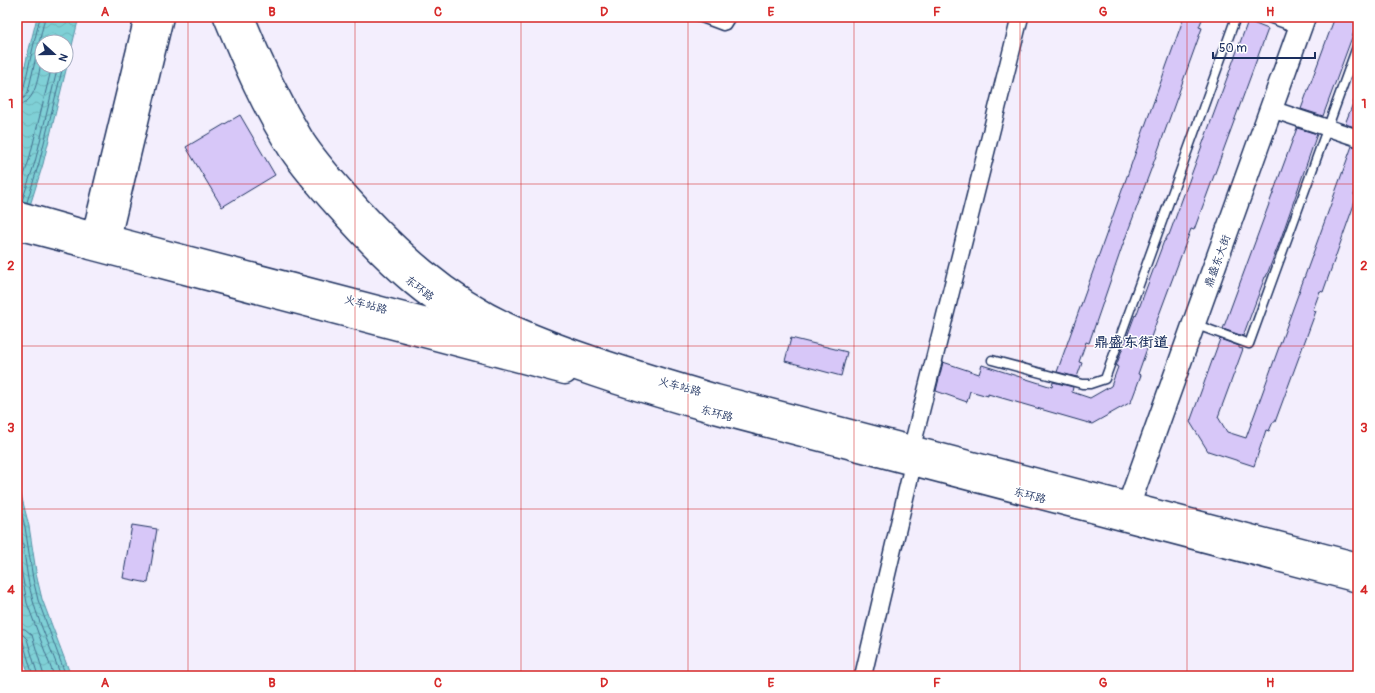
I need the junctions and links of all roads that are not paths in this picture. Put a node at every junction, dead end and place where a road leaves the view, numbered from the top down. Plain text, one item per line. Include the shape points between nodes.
1 (146, 17) edge
2 (162, 17) edge
3 (225, 17) edge
4 (242, 17) edge
5 (699, 17) edge
6 (731, 17) edge
7 (1020, 17) edge
8 (1236, 17) edge
9 (1266, 17) edge
10 (1302, 23) edge
11 (1358, 44) edge
12 (1271, 109) junction
13 (1328, 128) junction
14 (1358, 138) edge
15 (23, 222) edge
16 (100, 243) junction
17 (1194, 324) junction
18 (502, 339) junction
19 (992, 360) dead end
20 (713, 404) junction
21 (912, 456) junction
22 (1129, 504) junction
23 (1358, 564) edge
24 (1358, 581) edge
25 (863, 676) edge

1 - 16 main road
2 - 16 main road
3 - 18 main road, 东环路 via 271,117 291,150 318,186 365,240 413,284 469,322
4 - 20 main road, 东环路 via 271,82 304,141 377,228 423,271 478,308 512,326
5 - 6 lane via 722,26 726,25
7 - 21 street
8 - 19 lane via 1105,380 1082,384
9 - 10 lane
10 - 12 main road, 鼎盛东大街
11 - 13 lane
12 - 13 street
12 - 17 main road, 鼎盛东大街
13 - 14 street
13 - 17 lane via 1249,344
15 - 16 street, 火车站路
16 - 18 main road, 火车站路
16 - 20 main road, 火车站路
17 - 22 main road, 鼎盛东大街
18 - 20 main road, 火车站路
20 - 21 main road, 东环路
21 - 22 main road, 东环路
21 - 24 main road, 东环路
21 - 25 street
22 - 23 main road, 东环路

